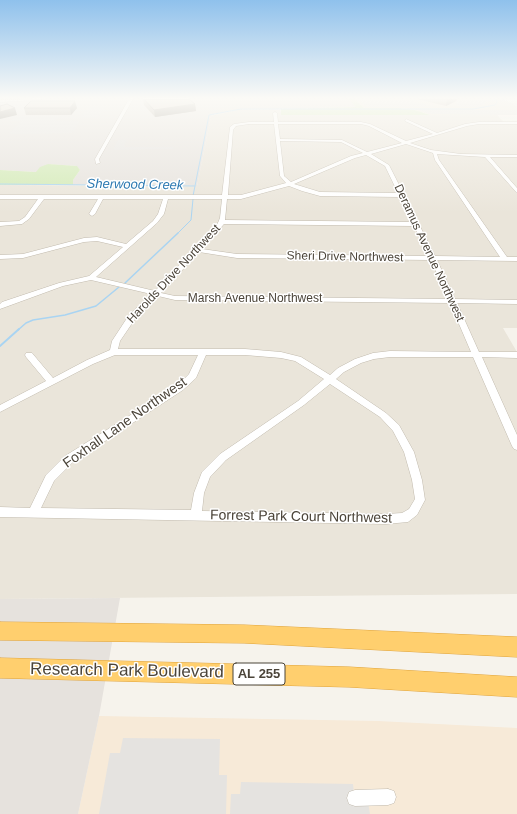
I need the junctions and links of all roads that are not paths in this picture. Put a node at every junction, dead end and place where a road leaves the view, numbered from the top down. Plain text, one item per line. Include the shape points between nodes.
1 (109, 137) edge
2 (231, 137) edge
3 (278, 137) edge
4 (394, 137) edge
5 (427, 137) edge
6 (278, 140) junction
7 (406, 143) junction
8 (436, 152) junction
9 (367, 153) junction
10 (487, 156) junction
11 (517, 156) edge
12 (98, 163) dead end
13 (290, 184) junction
14 (517, 191) edge
15 (402, 195) junction
16 (0, 197) edge
17 (42, 197) junction
18 (100, 198) junction
19 (166, 198) junction
20 (224, 198) junction
21 (92, 214) dead end
22 (222, 222) junction
23 (0, 224) edge
24 (416, 224) junction
25 (127, 246) junction
26 (198, 250) junction
27 (0, 257) edge
28 (433, 258) junction
29 (505, 259) junction
30 (517, 259) edge
31 (91, 278) junction
32 (156, 294) junction
33 (452, 301) junction
34 (517, 302) edge
35 (2, 304) edge
36 (114, 352) junction
37 (203, 352) junction
38 (29, 355) dead end
39 (476, 355) junction
40 (517, 355) edge
41 (331, 379) junction
42 (52, 382) junction
43 (0, 409) edge
44 (517, 446) edge
45 (0, 512) edge
46 (32, 512) junction
47 (196, 516) junction
48 (0, 630) edge
49 (517, 647) edge
50 (0, 668) edge
51 (517, 687) edge
52 (355, 798) dead end
53 (388, 798) dead end

1 - 12 street via 97,159
2 - 20 street, Harolds Drive Northwest
3 - 6 street
4 - 7 street, Harolds Drive Northwest
5 - 7 street
6 - 9 street, Deramus Avenue Northwest via 340,141
6 - 13 street via 282,176
7 - 8 street, Harolds Drive Northwest
7 - 9 street
8 - 10 street, Harolds Drive Northwest
8 - 29 street via 437,160
9 - 13 street via 349,158
9 - 15 street, Deramus Avenue Northwest via 387,165
10 - 11 street, Harolds Drive Northwest
10 - 14 street
13 - 15 street via 320,194
13 - 20 street via 252,195
15 - 24 street, Deramus Avenue Northwest
16 - 17 street
17 - 18 street
17 - 23 street via 27,218 20,223
18 - 19 street
18 - 21 street
19 - 20 street
19 - 25 street via 157,219
20 - 22 street, Harolds Drive Northwest
22 - 24 street
22 - 26 street, Harolds Drive Northwest via 215,234
24 - 28 street, Deramus Avenue Northwest
25 - 27 street via 97,239 84,240 23,256
25 - 31 street
26 - 28 street, Sheri Drive Northwest via 230,256
26 - 32 street, Harolds Drive Northwest
28 - 29 street, Sheri Drive Northwest
28 - 33 street, Deramus Avenue Northwest
29 - 30 street, Sheri Drive Northwest
31 - 32 street, Marsh Avenue Northwest
31 - 35 street, Marsh Avenue Northwest via 61,284
32 - 33 street, Marsh Avenue Northwest via 175,298
32 - 36 street, Harolds Drive Northwest via 127,324 115,344
33 - 34 street, Marsh Avenue Northwest
33 - 39 street, Deramus Avenue Northwest
36 - 37 street, Forrest Park Court Northwest
36 - 42 street, Forrest Park Court Northwest
37 - 41 street, Forrest Park Court Northwest via 281,355 298,359
37 - 46 street, Foxhall Lane Northwest via 192,376 180,388 69,459 50,478
38 - 42 street
39 - 40 street
39 - 41 street via 373,356 341,370
39 - 44 street, Deramus Avenue Northwest
41 - 47 street via 223,457 206,474 199,493
41 - 47 street, Forrest Park Court Northwest via 383,415 396,428 409,452 417,480 420,500 413,512 404,518 386,519
42 - 43 street, Forrest Park Court Northwest
45 - 46 street, Forrest Park Court Northwest
46 - 47 street, Forrest Park Court Northwest
48 - 49 highway via 244,634
50 - 51 highway, Research Park Boulevard / AL 255 via 349,677
52 - 53 street

